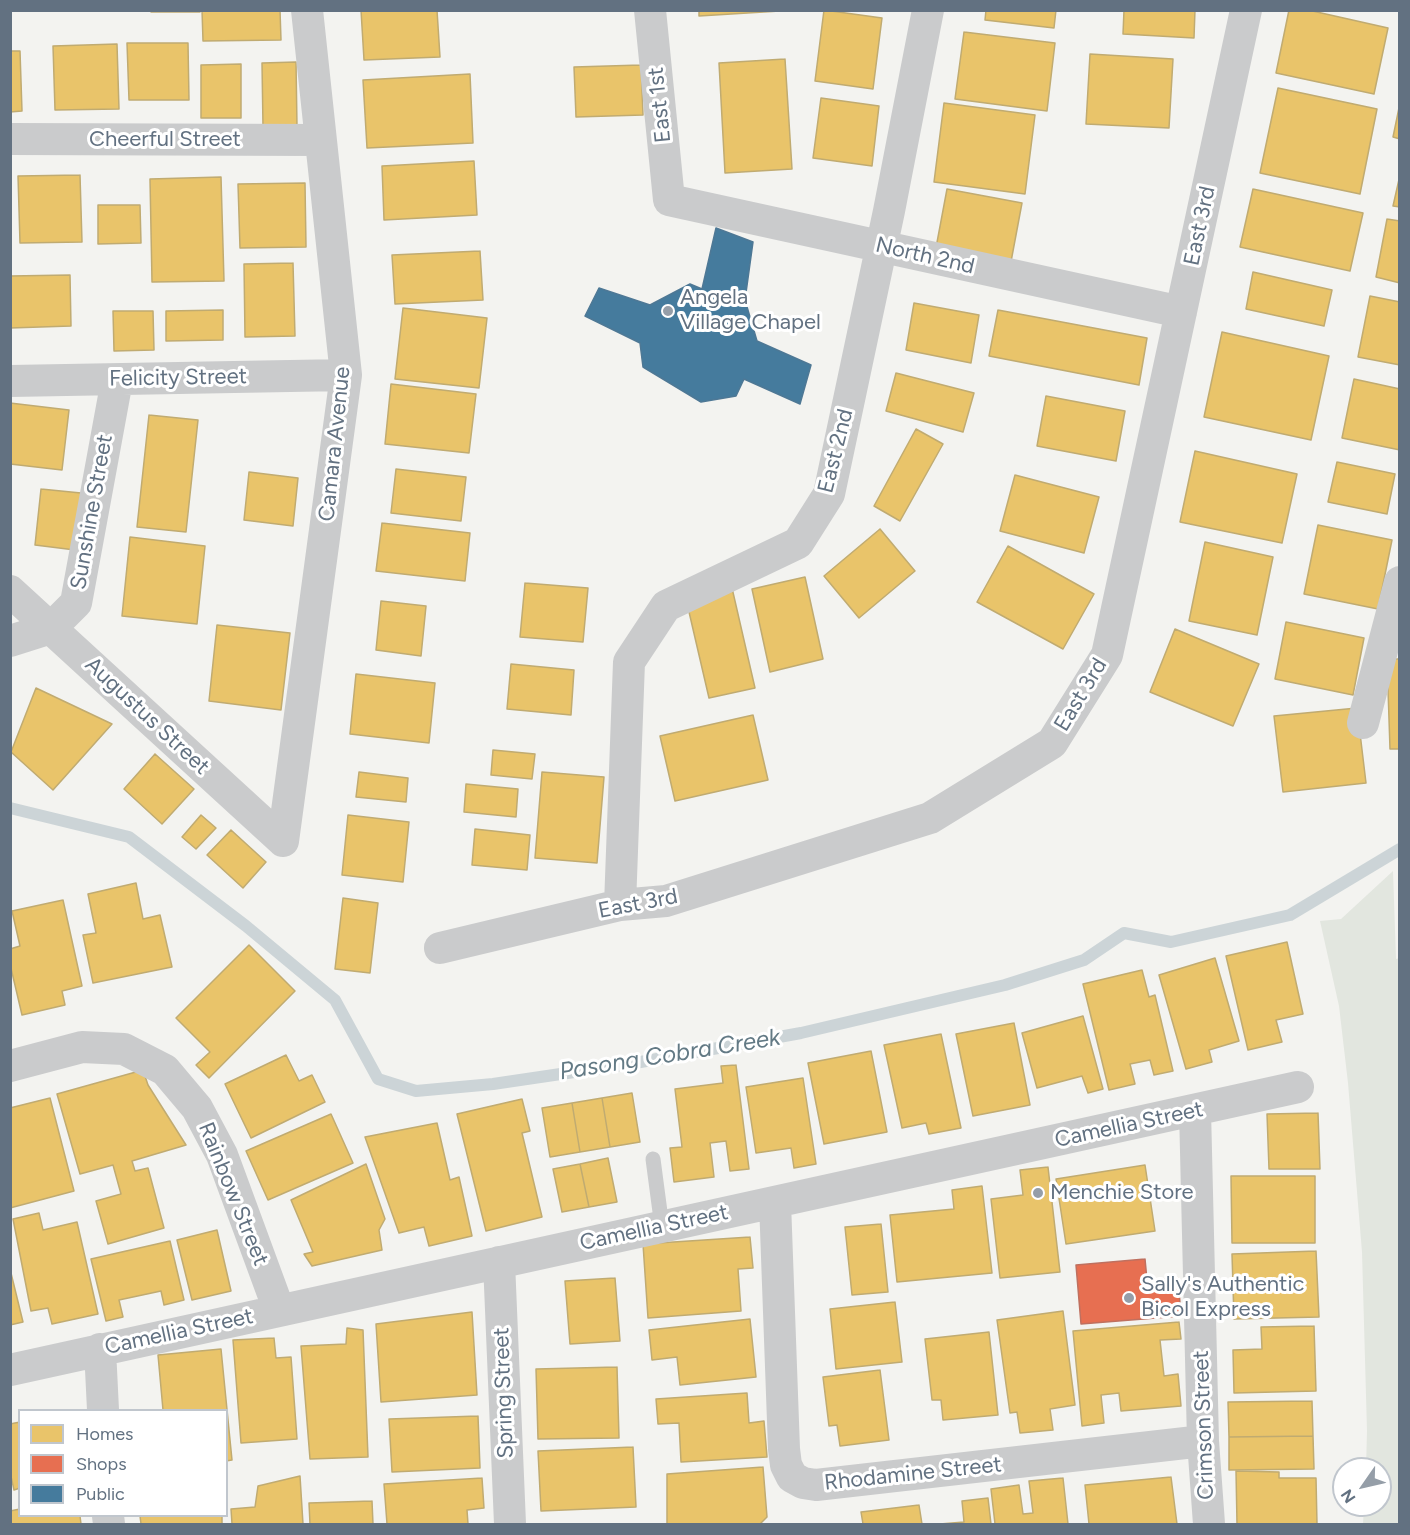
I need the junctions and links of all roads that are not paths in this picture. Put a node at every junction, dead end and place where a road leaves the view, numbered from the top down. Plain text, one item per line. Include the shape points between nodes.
1 (307, 10) edge
2 (650, 10) edge
3 (928, 10) edge
4 (1246, 10) edge
5 (10, 139) edge
6 (320, 140) junction
7 (669, 200) joint
8 (882, 246) junction
9 (1181, 312) junction
10 (346, 375) junction
11 (117, 380) junction
12 (10, 381) edge
13 (1400, 582) edge
14 (10, 591) edge
15 (51, 628) junction
16 (10, 641) edge
17 (1391, 644) edge
18 (1363, 723) dead end
19 (283, 841) joint
20 (620, 905) junction
21 (440, 948) dead end
22 (10, 1066) edge
23 (1298, 1087) dead end
24 (1195, 1110) junction
25 (652, 1159) dead end
26 (775, 1202) junction
27 (662, 1227) junction
28 (499, 1262) junction
29 (279, 1310) junction
30 (100, 1350) junction
31 (10, 1370) edge
32 (103, 1409) edge
33 (1203, 1441) junction
34 (510, 1524) edge
35 (1209, 1524) edge

1 - 6 street, Camara Avenue
2 - 7 street, East 1st
3 - 8 street, East 2nd
4 - 9 street, East 3rd
5 - 6 street, Cheerful Street
6 - 10 street, Camara Avenue
7 - 8 street, North 2nd
8 - 9 street, North 2nd
8 - 20 street, East 2nd via 829,494 798,543 666,606 629,662
9 - 20 street, East 3rd via 1107,655 1052,743 930,818 666,901
10 - 11 street, Felicity Street
10 - 19 street, Camara Avenue
11 - 12 street, Felicity Street
11 - 15 street, Sunshine Street via 76,603
13 - 17 street
14 - 15 street, Augustus Street
15 - 16 street, Sunshine Street
15 - 19 street, Augustus Street
17 - 18 street
20 - 21 street, East 3rd
22 - 29 street, Rainbow Street via 82,1047 124,1049 165,1070 197,1108 222,1155
23 - 24 street, Camellia Street
24 - 26 street, Camellia Street
24 - 33 street, Crimson Street
25 - 27 lane
26 - 27 street, Camellia Street
26 - 33 street, Rhodamine Street via 784,1449 792,1477 816,1485
27 - 28 street, Camellia Street
28 - 29 street, Camellia Street
28 - 34 street, Spring Street
29 - 30 street, Camellia Street
30 - 31 street, Camellia Street
30 - 32 street
33 - 35 street, Crimson Street

